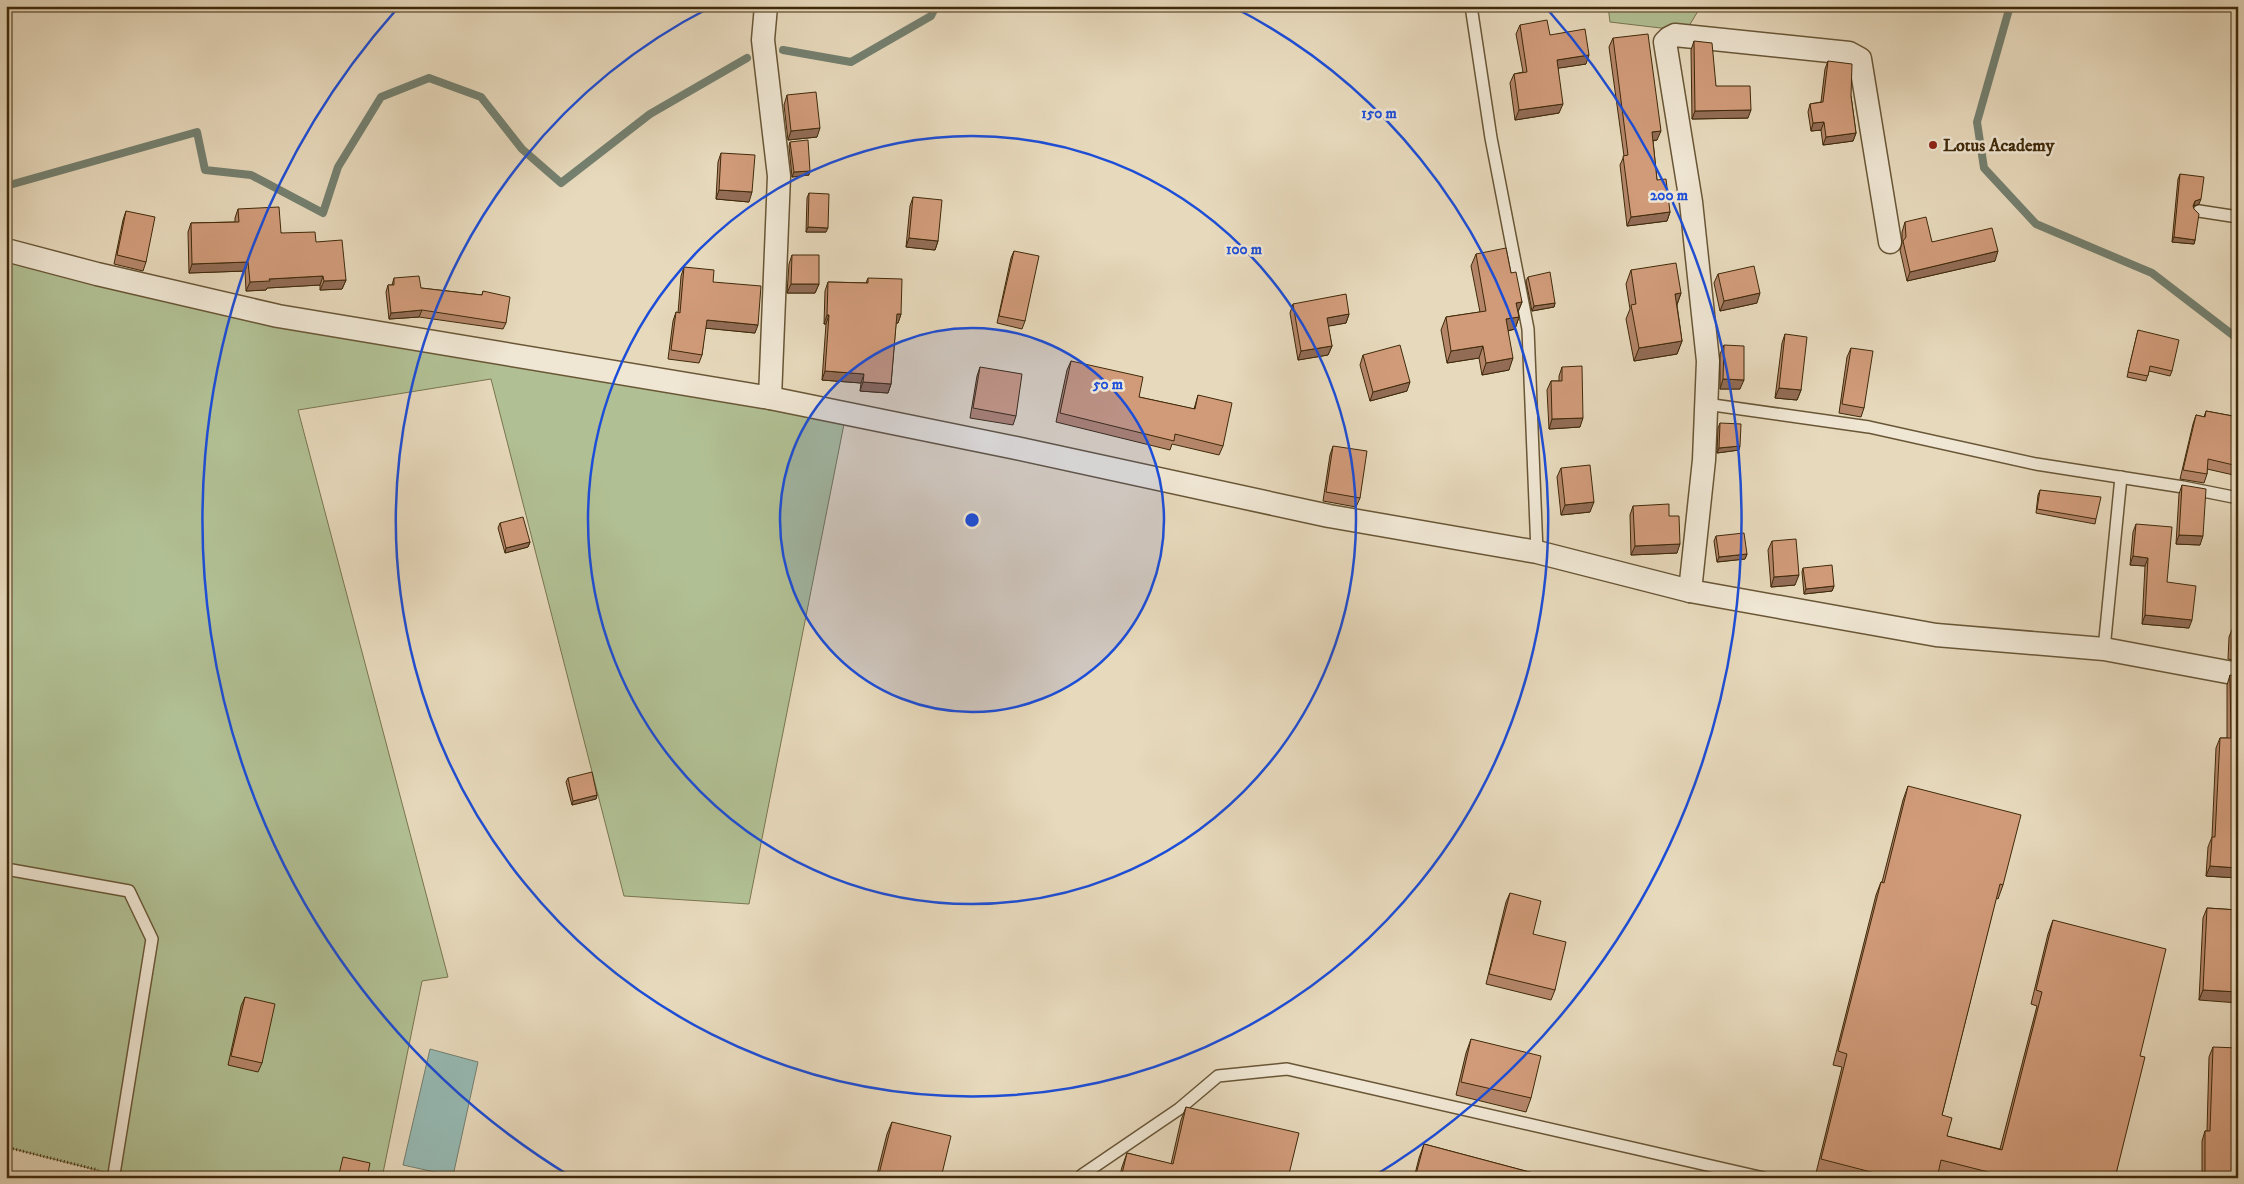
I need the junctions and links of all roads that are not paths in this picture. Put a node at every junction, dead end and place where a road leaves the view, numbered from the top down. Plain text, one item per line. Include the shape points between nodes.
1 (766, 6) edge
2 (1471, 6) edge
3 (2199, 211) edge
4 (2238, 217) edge
5 (1890, 242) dead end
6 (6, 250) edge
7 (770, 398) junction
8 (1706, 404) junction
9 (2120, 477) junction
10 (2238, 498) edge
11 (1537, 552) junction
12 (1690, 591) junction
13 (2104, 649) junction
14 (2238, 674) edge
15 (6, 869) edge
16 (114, 1174) road end
17 (1081, 1178) edge
18 (1764, 1178) edge

1 - 7 street via 763,40 779,176
2 - 11 lane via 1491,138 1528,329
3 - 4 lane
5 - 8 street via 1860,59 1848,53 1675,35 1669,38 1665,42 1691,202 1708,361
6 - 7 street via 278,316
7 - 11 street via 1329,516
8 - 9 lane via 1869,427 2036,464
8 - 12 street via 1704,460
9 - 10 lane
9 - 13 lane
11 - 12 street
12 - 13 street via 1936,635
13 - 14 street
15 - 16 lane via 129,891 152,939
17 - 18 lane via 1082,1174 1179,1110 1218,1076 1287,1069

